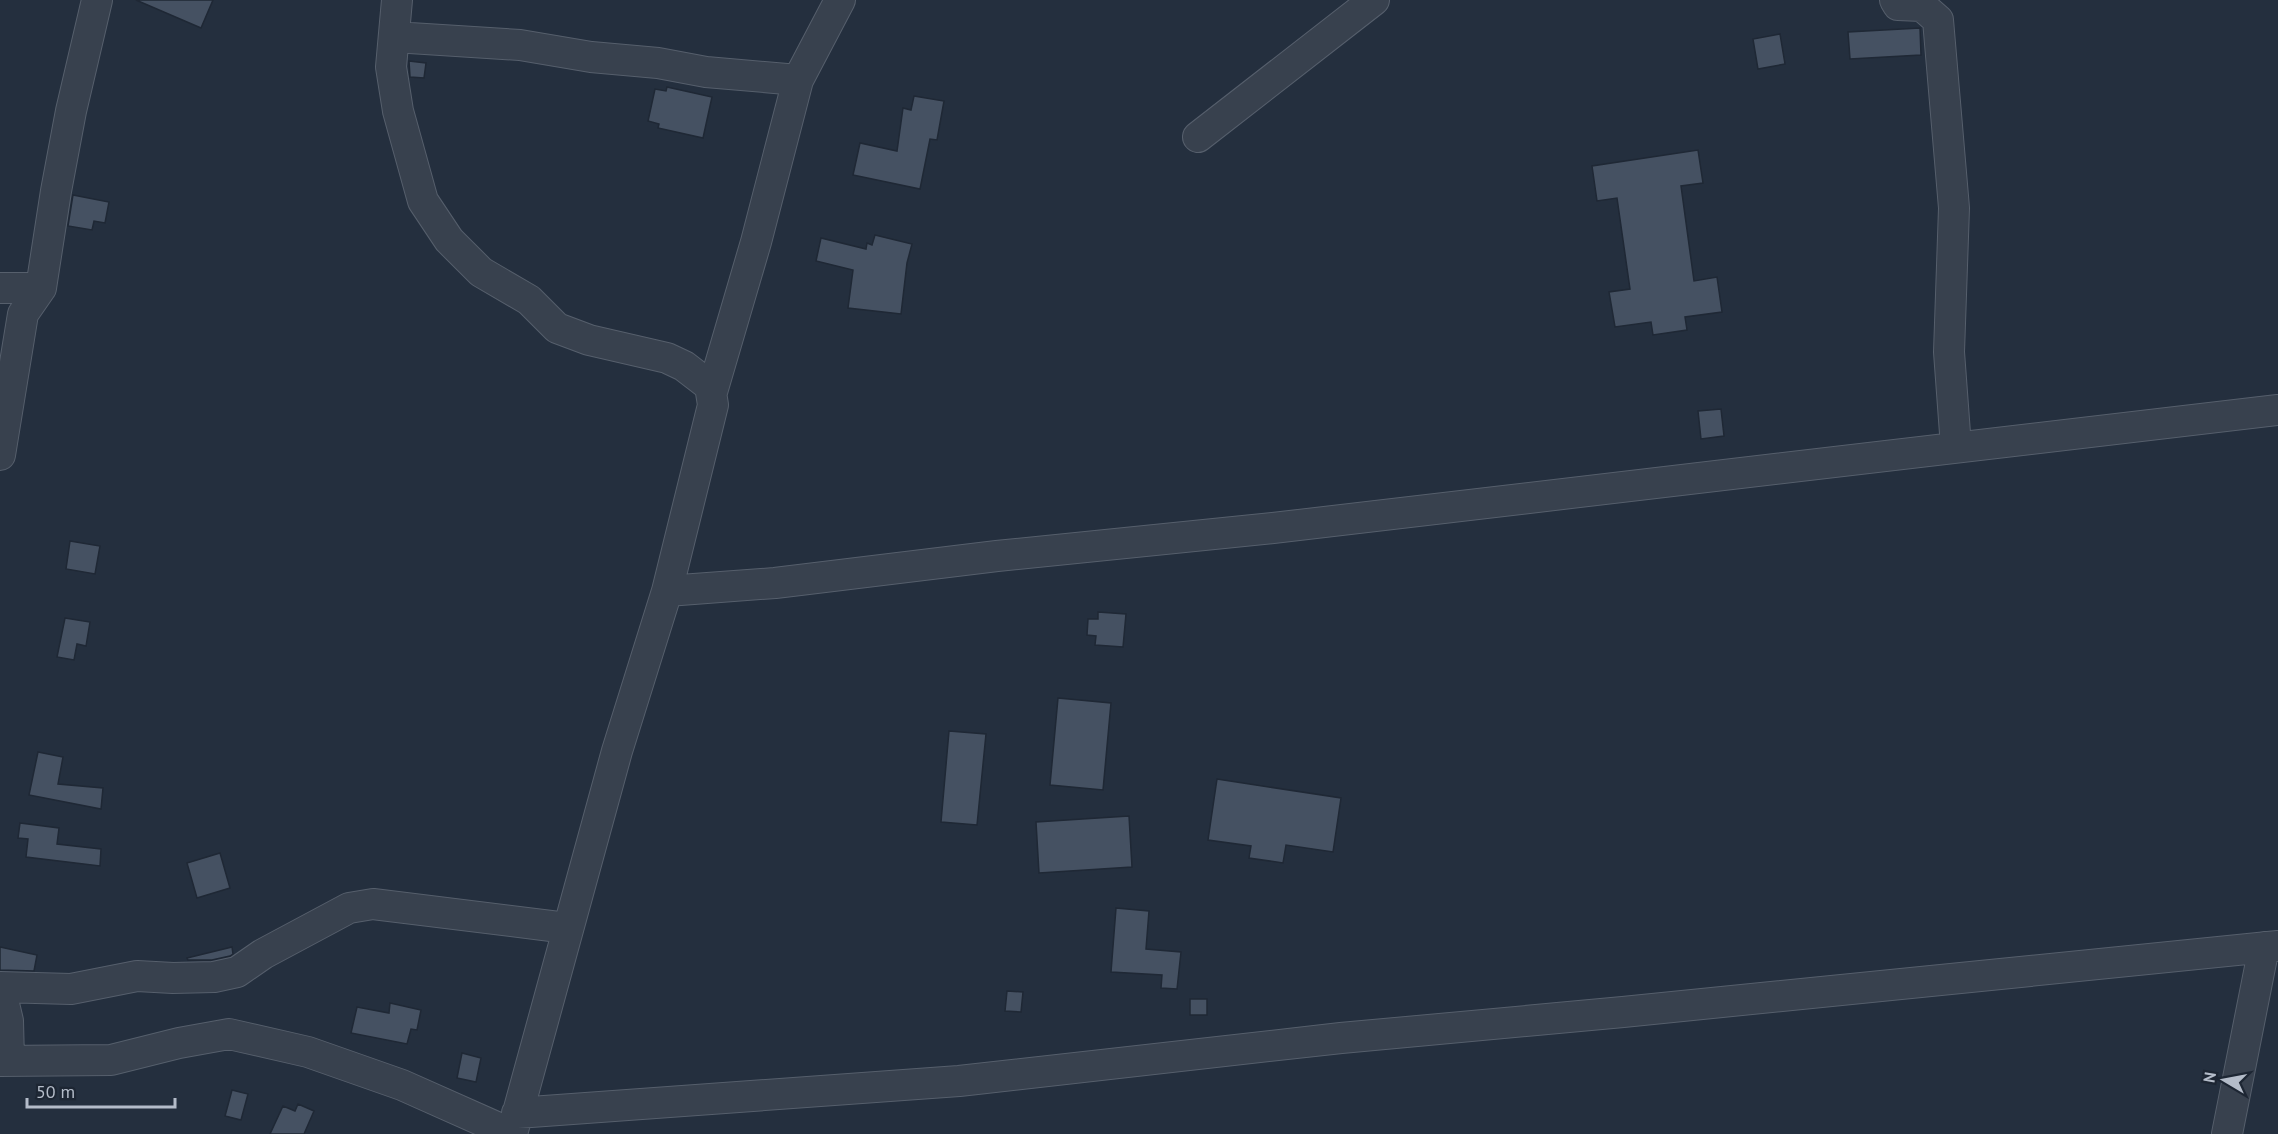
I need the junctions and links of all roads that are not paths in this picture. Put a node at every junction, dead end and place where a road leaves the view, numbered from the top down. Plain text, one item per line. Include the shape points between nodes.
1 (97, 0) edge
2 (397, 0) edge
3 (840, 0) edge
4 (1374, 0) edge
5 (1895, 0) edge
6 (394, 37) junction
7 (798, 80) junction
8 (1198, 137) dead end
9 (0, 288) edge
10 (41, 288) junction
11 (712, 392) junction
12 (2278, 410) edge
13 (1956, 447) junction
14 (0, 455) edge
15 (667, 591) junction
16 (567, 928) junction
17 (2271, 947) edge
18 (0, 987) edge
19 (5, 1061) edge
20 (513, 1127) edge
21 (2227, 1134) edge

1 - 10 street via 69,122
2 - 6 street
3 - 7 street
4 - 8 street
5 - 13 street via 1898,5 1922,6 1938,20 1954,208 1949,352
6 - 7 street via 520,45 706,72
6 - 11 street via 391,67 398,111 423,201 449,240 481,272 529,300 557,328 589,340 667,358 691,371
7 - 11 street
9 - 10 street
10 - 14 street via 23,314
11 - 15 street via 713,405
12 - 13 street
13 - 15 street via 775,584
15 - 16 street
16 - 18 street via 359,905 281,944 237,972 204,977 137,976 71,990
16 - 20 street
17 - 20 street via 1341,1038
17 - 21 street
18 - 19 street via 8,1021
19 - 20 street via 111,1060 179,1042 230,1034 308,1052

